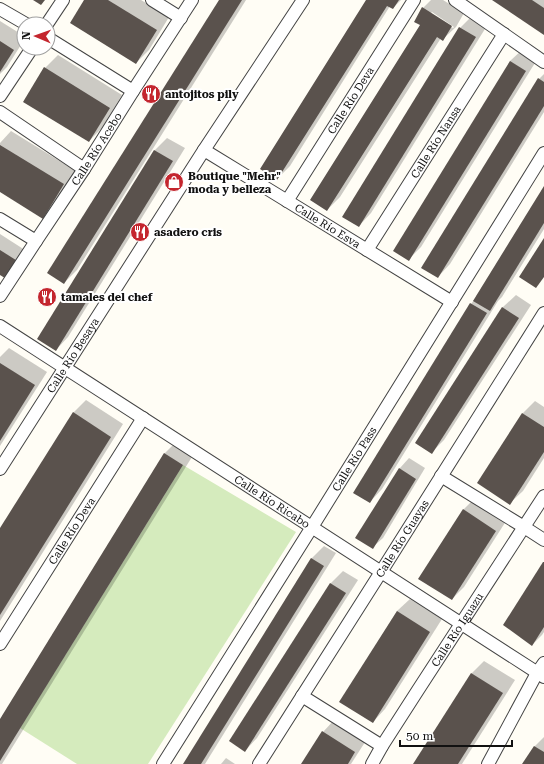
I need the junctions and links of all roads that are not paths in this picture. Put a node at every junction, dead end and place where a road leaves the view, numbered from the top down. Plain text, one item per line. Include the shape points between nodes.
1 (63, 0) edge
2 (152, 0) edge
3 (192, 0) edge
4 (303, 0) edge
5 (414, 0) edge
6 (455, 0) edge
7 (0, 9) edge
8 (52, 16) edge
9 (16, 18) edge
10 (181, 18) junction
11 (504, 34) junction
12 (56, 43) edge
13 (27, 56) edge
14 (544, 62) edge
15 (133, 91) junction
16 (0, 96) edge
17 (0, 112) edge
18 (204, 150) junction
19 (544, 153) edge
20 (84, 170) junction
21 (287, 201) junction
22 (0, 219) edge
23 (36, 241) junction
24 (367, 250) junction
25 (0, 296) edge
26 (452, 302) junction
27 (544, 313) edge
28 (0, 326) edge
29 (64, 368) junction
30 (143, 418) junction
31 (0, 469) edge
32 (441, 476) junction
33 (544, 496) edge
34 (312, 527) junction
35 (524, 527) junction
36 (544, 540) edge
37 (381, 572) junction
38 (461, 623) junction
39 (0, 644) edge
40 (542, 671) edge
41 (302, 696) junction
42 (382, 746) junction
43 (162, 764) edge
44 (259, 764) edge
45 (372, 764) edge
46 (488, 764) edge

1 - 8 street
2 - 10 street
3 - 10 street, Calle Río Acebo
4 - 18 street, Calle Río Besaya
5 - 21 street, Calle Río Deva
6 - 11 street
7 - 9 street
10 - 15 street, Calle Río Acebo
11 - 14 street
11 - 24 street, Calle Río Nansa
12 - 15 street
13 - 16 street
15 - 20 street, Calle Río Acebo
17 - 20 street
18 - 21 street, Calle Río Esva
18 - 29 street, Calle Río Besaya
19 - 26 street, Calle Río Pass
20 - 23 street, Calle Río Acebo
21 - 24 street, Calle Río Esva
22 - 23 street
23 - 25 street, Calle Río Acebo
24 - 26 street, Calle Río Esva
26 - 34 street, Calle Río Pass
27 - 32 street, Calle Río Guayas
28 - 29 street, Calle Río Ricabo
29 - 30 street, Calle Río Ricabo
29 - 31 street, Calle Río Besaya
30 - 34 street, Calle Río Ricabo
30 - 39 street, Calle Río Deva
32 - 35 street
32 - 37 street, Calle Río Guayas
33 - 35 street, Calle Río Iguazu
34 - 37 street, Calle Río Ricabo
34 - 43 street, Calle Río Pass
35 - 36 street
35 - 38 street, Calle Río Iguazu
37 - 38 street, Calle Río Ricabo
37 - 41 street, Calle Río Guayas
38 - 40 street, Calle Río Ricabo
38 - 42 street, Calle Río Iguazu
40 - 46 street
41 - 42 street
41 - 44 street, Calle Río Guayas
42 - 45 street, Calle Río Iguazu

